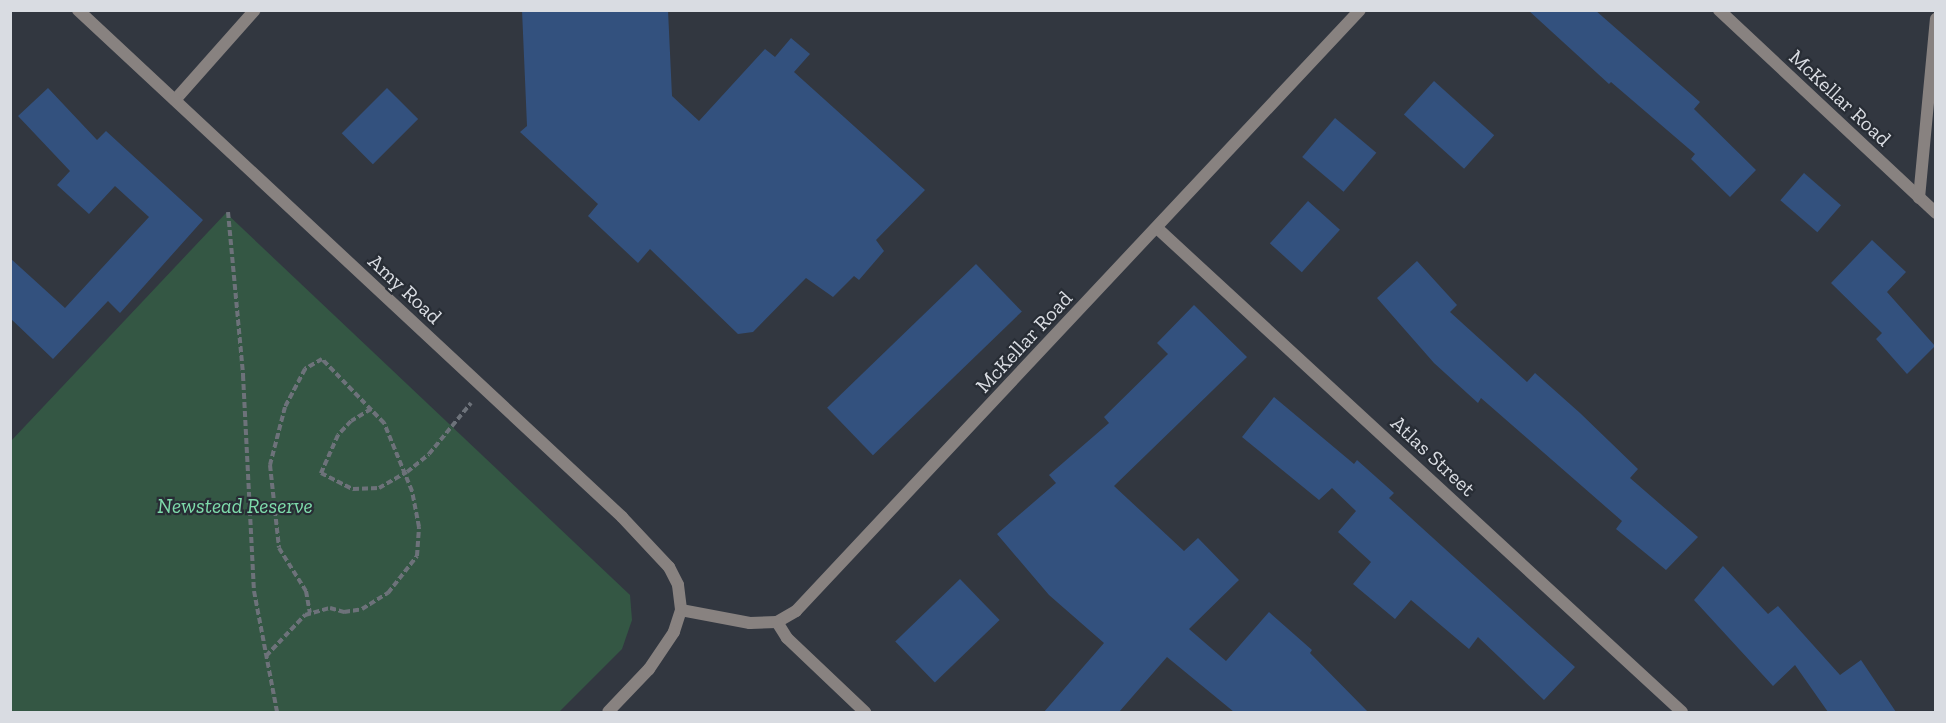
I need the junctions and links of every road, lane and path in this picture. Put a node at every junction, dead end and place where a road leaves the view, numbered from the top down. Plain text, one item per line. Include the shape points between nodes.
1 (78, 10) edge
2 (255, 10) edge
3 (1360, 10) edge
4 (1719, 10) edge
5 (1935, 19) edge
6 (175, 99) junction
7 (1919, 198) junction
8 (228, 212) dead end
9 (1935, 213) edge
10 (1157, 228) junction
11 (483, 389) junction
12 (371, 409) junction
13 (406, 472) junction
14 (681, 610) junction
15 (310, 613) junction
16 (777, 622) junction
17 (266, 656) junction
18 (277, 712) edge
19 (608, 712) edge
20 (865, 712) edge
21 (1682, 712) edge

1 - 6 street, Amy Road
2 - 6 street
3 - 10 street, McKellar Road
4 - 7 street, McKellar Road
5 - 7 street
6 - 11 street, Amy Road
7 - 9 street, McKellar Road
8 - 17 path via 243,375 248,525
10 - 16 street, McKellar Road via 816,593
10 - 21 street, Atlas Street
11 - 13 path via 429,454
11 - 14 street, Amy Road via 653,549 678,585
12 - 13 path via 384,423
12 - 13 path via 338,435 321,473 353,489 367,490
12 - 15 path via 322,359 314,361 305,369 285,406 275,437 270,465 275,530 279,548 306,591
13 - 15 path via 419,527 417,556 405,576 388,593 362,609 344,612 330,608
14 - 16 street via 750,623
14 - 19 street via 662,651
15 - 17 path
16 - 20 street via 787,638
17 - 18 path

